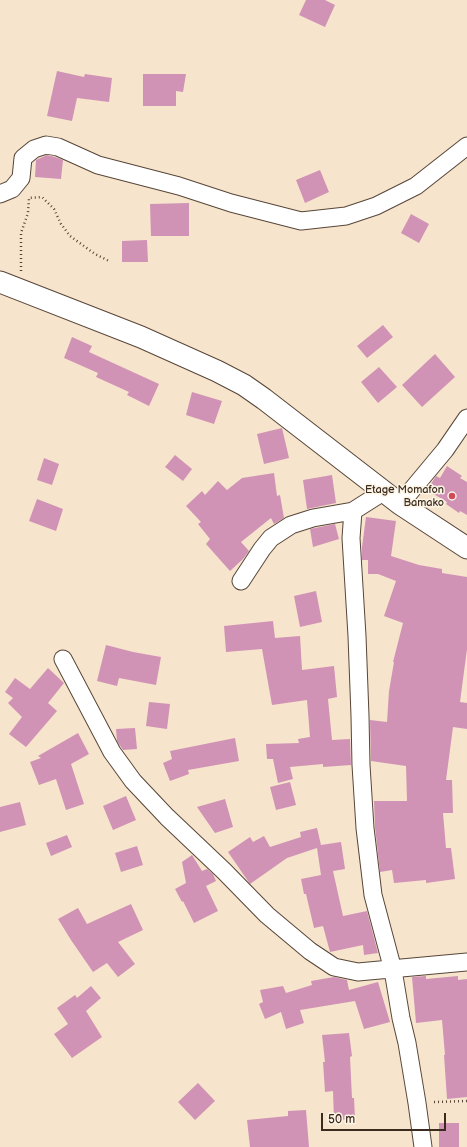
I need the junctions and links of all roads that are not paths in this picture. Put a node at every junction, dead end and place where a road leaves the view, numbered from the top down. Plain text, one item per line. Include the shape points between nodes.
1 (467, 146) edge
2 (0, 194) edge
3 (0, 282) edge
4 (467, 418) edge
5 (383, 492) junction
6 (400, 504) junction
7 (353, 511) junction
8 (467, 548) edge
9 (241, 581) dead end
10 (63, 659) dead end
11 (467, 962) edge
12 (393, 970) junction
13 (423, 1147) edge

1 - 2 street via 416,186 376,206 346,216 302,221 98,165 58,147 46,145 34,149 23,158 20,178 12,188
3 - 5 street via 141,337 244,385
4 - 6 street via 445,450
5 - 6 street
5 - 7 street
6 - 8 street
7 - 9 street via 291,525 271,538
7 - 12 street via 351,538 365,828 373,895
10 - 12 street via 112,752 133,781 267,915 334,967 358,972
11 - 12 street
12 - 13 street

